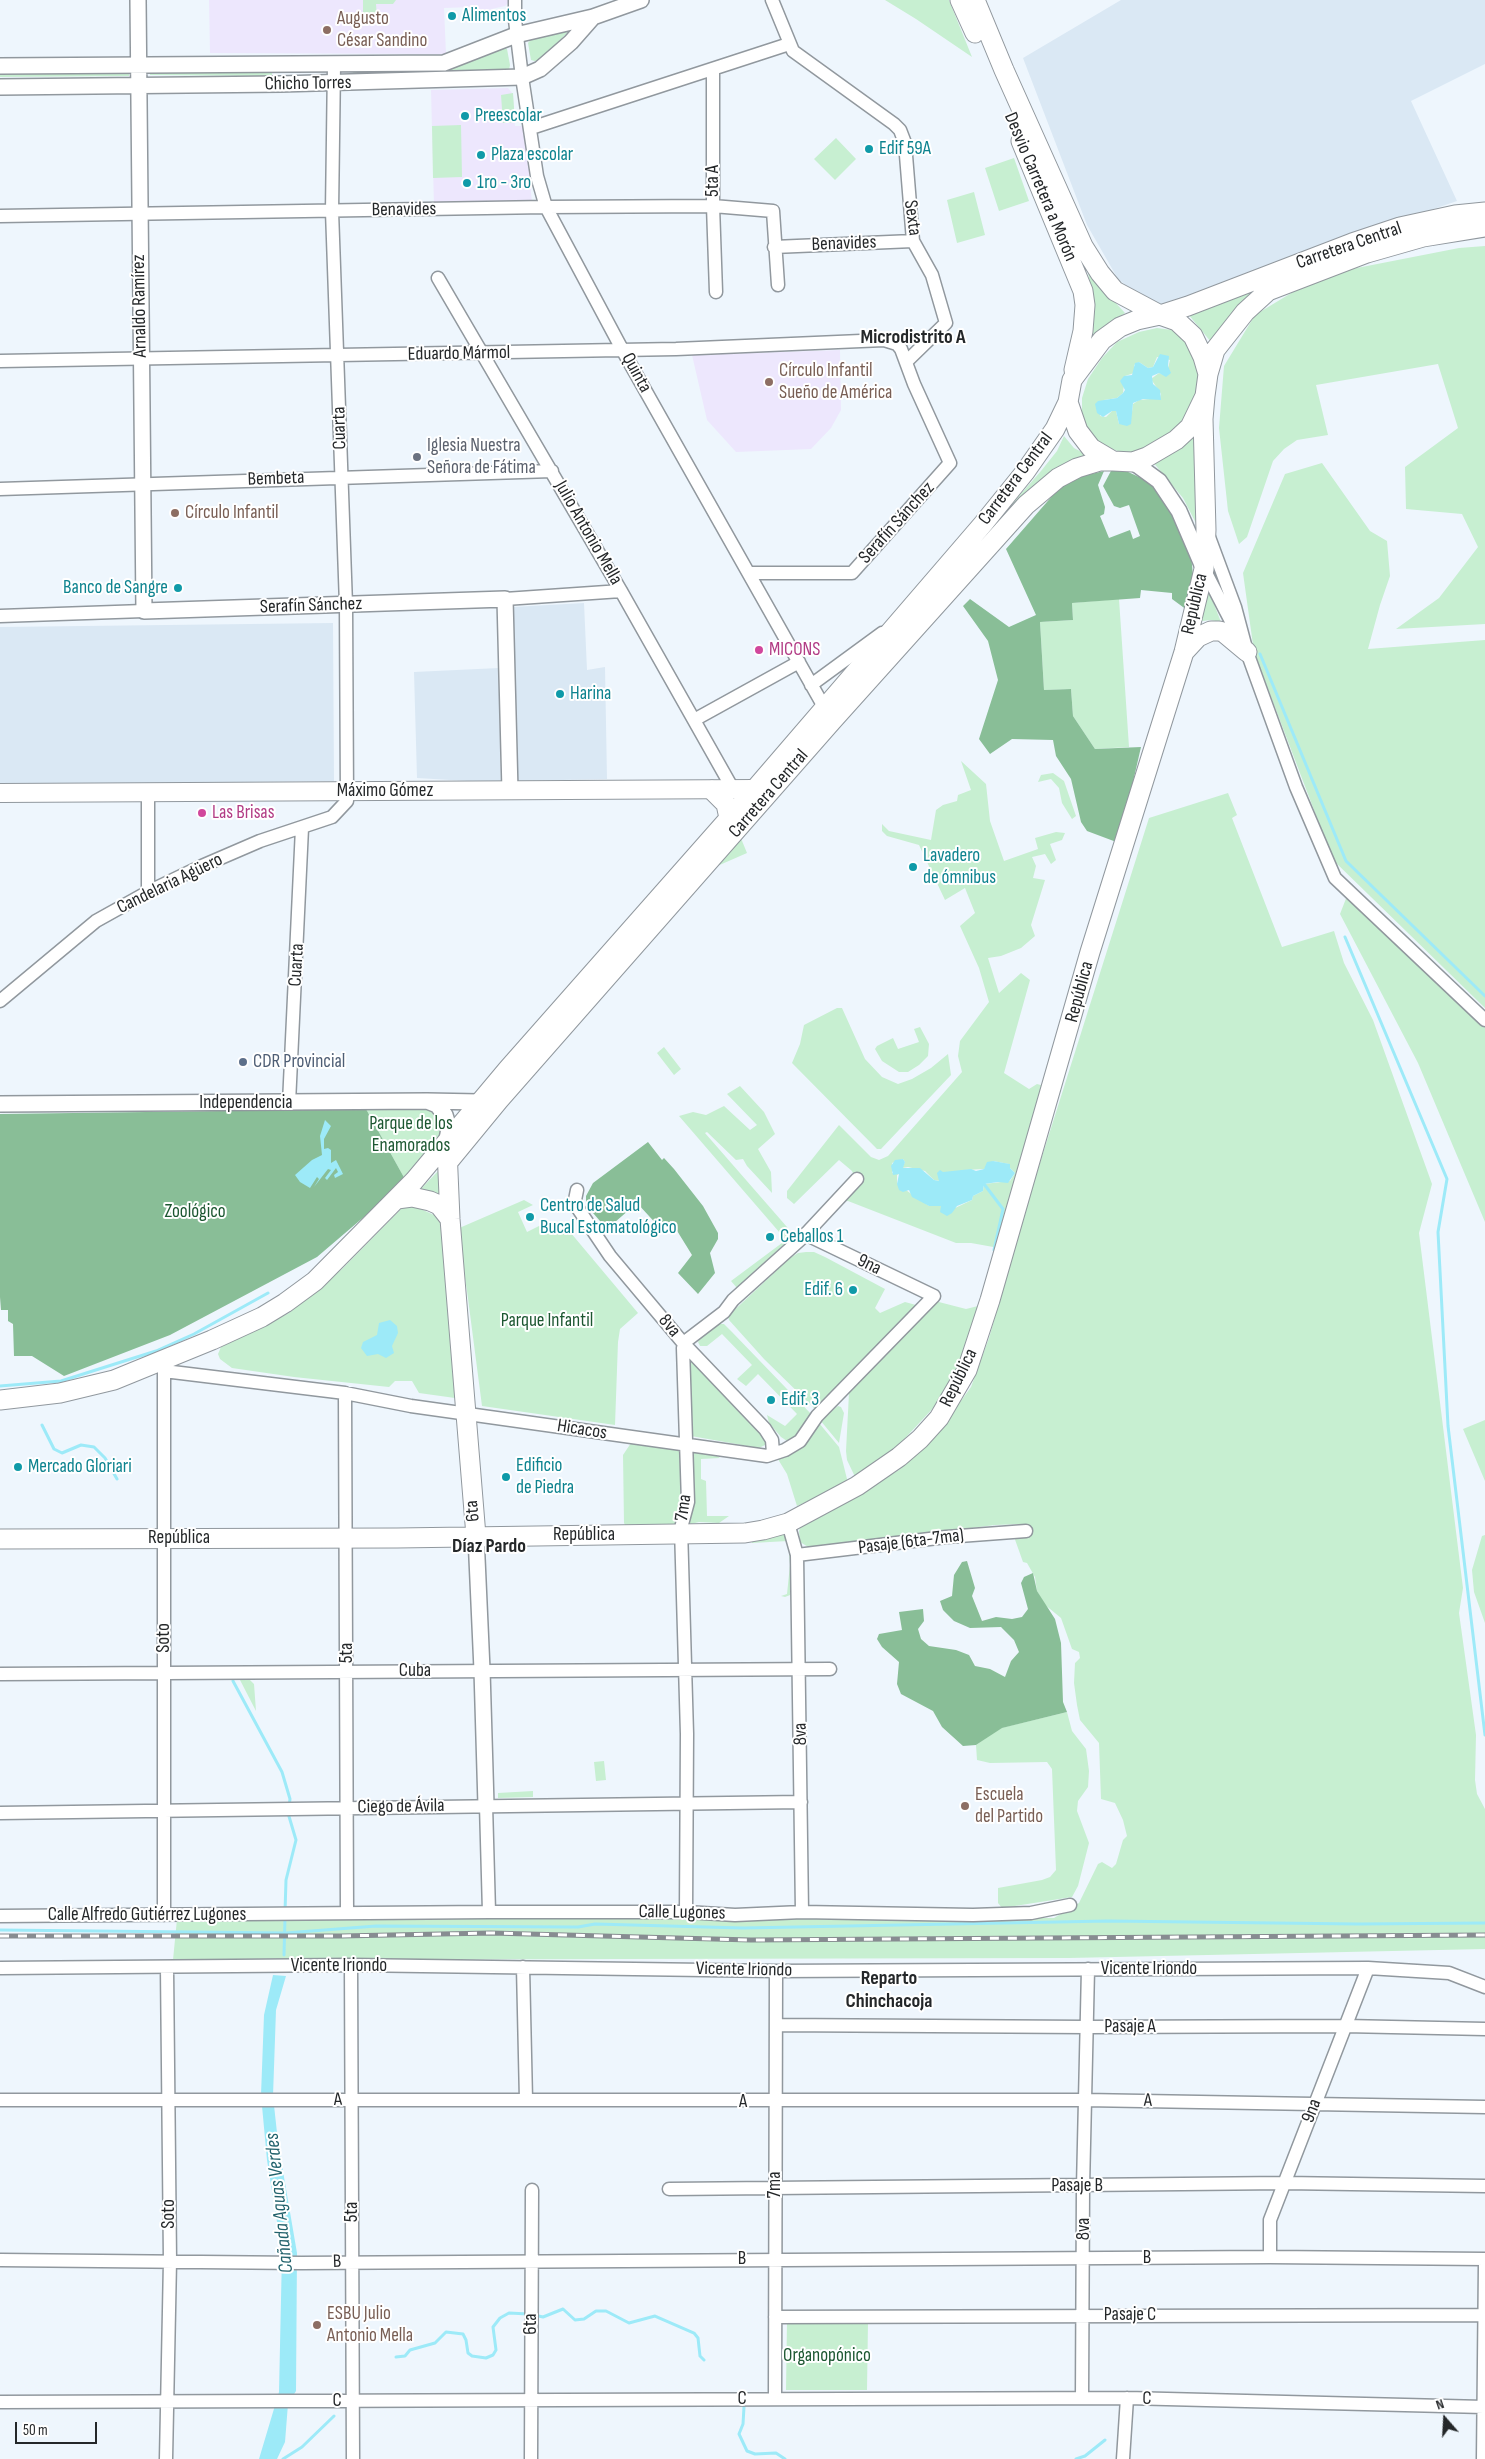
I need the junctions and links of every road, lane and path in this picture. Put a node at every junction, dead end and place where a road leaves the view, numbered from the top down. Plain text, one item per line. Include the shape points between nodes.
1 (138, 0) edge
2 (515, 0) edge
3 (640, 0) edge
4 (772, 0) edge
5 (960, 0) edge
6 (975, 0) edge
7 (593, 17) junction
8 (516, 35) junction
9 (790, 44) junction
10 (139, 65) junction
11 (0, 66) edge
12 (281, 66) junction
13 (334, 66) junction
14 (713, 69) junction
15 (522, 77) junction
16 (333, 83) junction
17 (281, 84) junction
18 (139, 85) junction
19 (0, 87) edge
20 (531, 128) junction
21 (713, 206) junction
22 (546, 207) junction
23 (332, 211) junction
24 (1485, 212) edge
25 (139, 214) junction
26 (0, 216) edge
27 (1485, 227) edge
28 (1066, 228) junction
29 (913, 242) junction
30 (774, 247) junction
31 (438, 278) dead end
32 (778, 285) dead end
33 (716, 292) dead end
34 (1160, 315) junction
35 (623, 350) junction
36 (482, 354) junction
37 (338, 356) junction
38 (140, 359) junction
39 (0, 361) edge
40 (906, 362) junction
41 (1208, 374) junction
42 (1072, 380) junction
43 (1205, 396) junction
44 (1068, 402) junction
45 (1114, 461) junction
46 (1133, 462) junction
47 (552, 471) junction
48 (342, 477) junction
49 (143, 484) junction
50 (0, 489) edge
51 (1206, 530) junction
52 (1204, 569) junction
53 (748, 573) junction
54 (621, 592) junction
55 (505, 599) junction
56 (346, 605) junction
57 (144, 611) junction
58 (0, 616) edge
59 (899, 621) junction
60 (1184, 652) junction
61 (1247, 652) junction
62 (799, 662) junction
63 (811, 685) junction
64 (828, 714) junction
65 (694, 720) junction
66 (349, 790) junction
67 (712, 790) junction
68 (510, 791) junction
69 (734, 791) junction
70 (148, 792) junction
71 (0, 793) edge
72 (760, 794) junction
73 (729, 818) junction
74 (302, 828) junction
75 (148, 892) junction
76 (0, 1001) edge
77 (1485, 1020) edge
78 (427, 1101) junction
79 (289, 1103) junction
80 (0, 1104) edge
81 (484, 1106) junction
82 (447, 1140) junction
83 (448, 1162) junction
84 (857, 1179) dead end
85 (577, 1190) dead end
86 (397, 1199) junction
87 (450, 1219) junction
88 (805, 1234) junction
89 (934, 1296) joint
90 (684, 1344) junction
91 (164, 1366) junction
92 (345, 1394) junction
93 (0, 1400) edge
94 (465, 1414) junction
95 (685, 1445) junction
96 (773, 1453) junction
97 (788, 1522) junction
98 (1026, 1531) dead end
99 (681, 1534) junction
100 (476, 1536) junction
101 (347, 1538) junction
102 (0, 1539) edge
103 (164, 1539) junction
104 (797, 1555) junction
105 (799, 1669) junction
106 (830, 1669) dead end
107 (482, 1670) junction
108 (684, 1670) junction
109 (347, 1671) junction
110 (164, 1672) junction
111 (0, 1674) edge
112 (802, 1802) junction
113 (687, 1803) junction
114 (486, 1806) junction
115 (347, 1808) junction
116 (164, 1811) junction
117 (0, 1813) edge
118 (1070, 1904) dead end
119 (489, 1912) junction
120 (686, 1912) junction
121 (802, 1912) junction
122 (347, 1913) junction
123 (293, 1914) joint
124 (164, 1915) junction
125 (0, 1916) edge
126 (351, 1965) junction
127 (523, 1967) junction
128 (0, 1968) edge
129 (167, 1968) junction
130 (1368, 1968) junction
131 (1088, 1969) junction
132 (776, 1970) junction
133 (1485, 1987) edge
134 (776, 2025) junction
135 (1345, 2026) junction
136 (1087, 2027) junction
137 (1485, 2030) edge
138 (0, 2100) edge
139 (351, 2100) junction
140 (526, 2100) junction
141 (1085, 2100) junction
142 (169, 2101) junction
143 (776, 2102) junction
144 (1315, 2102) junction
145 (1485, 2107) edge
146 (1285, 2183) junction
147 (1083, 2186) junction
148 (1485, 2186) edge
149 (669, 2189) dead end
150 (775, 2189) junction
151 (532, 2190) dead end
152 (1270, 2257) junction
153 (1084, 2258) junction
154 (775, 2259) junction
155 (1485, 2259) edge
156 (0, 2260) edge
157 (532, 2260) junction
158 (170, 2261) junction
159 (352, 2261) junction
160 (1485, 2264) edge
161 (1082, 2315) junction
162 (1485, 2315) edge
163 (775, 2317) junction
164 (1082, 2398) junction
165 (1128, 2398) junction
166 (775, 2399) junction
167 (353, 2400) junction
168 (531, 2400) junction
169 (167, 2401) junction
170 (0, 2402) edge
171 (1484, 2407) edge
172 (166, 2459) edge
173 (353, 2459) edge
174 (531, 2459) edge
175 (1123, 2459) edge
176 (1483, 2459) edge

1 - 10 street, Arnaldo Ramírez
2 - 8 street, Quinta
3 - 7 street, Chicho Torres
4 - 9 street, Sexta
5 - 28 main road, Desvio Carretera a Morón
6 - 28 main road, Desvio Carretera a Morón
7 - 8 street, Chicho Torres
7 - 15 street, Chicho Torres via 540,69
8 - 13 street, Chicho Torres via 444,64
8 - 15 street, Quinta
9 - 14 street
9 - 29 street, Sexta via 792,51 900,130 905,143
10 - 11 street, Chicho Torres
10 - 12 street, Chicho Torres
10 - 18 street, Arnaldo Ramírez
12 - 13 street, Chicho Torres
12 - 17 street
13 - 16 street, Cuarta
14 - 20 street
14 - 21 street, 5ta A
15 - 16 street, Chicho Torres
15 - 20 street, Quinta
16 - 17 street, Chicho Torres
16 - 23 street, Cuarta
17 - 18 street, Chicho Torres
18 - 19 street, Chicho Torres
18 - 25 street, Arnaldo Ramírez
20 - 22 street, Quinta via 537,176
21 - 22 street, Benavides
21 - 30 street, Benavides via 773,211
21 - 33 street, 5ta A
22 - 23 street, Benavides
22 - 35 street, Quinta
23 - 25 street, Benavides
23 - 37 street, Cuarta
24 - 34 main road, Carretera Central via 1400,227
25 - 26 street, Benavides
25 - 38 street, Arnaldo Ramírez
27 - 41 main road, Carretera Central via 1423,237 1268,291 1245,312 1215,350
28 - 34 main road, Desvio Carretera a Morón via 1115,291
28 - 42 main road, Desvio Carretera a Morón via 1085,305 1082,339
29 - 30 street, Benavides
29 - 40 street, Sexta via 932,275 946,323
30 - 32 street, Benavides
31 - 36 street, Julio Antonio Mella
34 - 41 main road via 1177,321 1193,336
34 - 42 main road via 1120,327 1102,340
35 - 36 street, Eduardo Mármol
35 - 40 street, Eduardo Mármol via 884,340 897,344
35 - 53 street, Quinta
36 - 37 street, Eduardo Mármol
36 - 47 street, Julio Antonio Mella
37 - 38 street, Eduardo Mármol
37 - 48 street, Cuarta
38 - 39 street, Eduardo Mármol
38 - 49 street, Arnaldo Ramírez
40 - 53 street, Serafín Sánchez via 950,463 852,573
41 - 43 main road
42 - 44 main road
43 - 46 main road via 1190,427 1176,440 1148,458
43 - 51 main road, República
44 - 45 main road via 1078,431 1091,448
44 - 59 main road, Carretera Central via 1055,429 1025,472
45 - 46 main road
45 - 64 main road, Carretera Central via 1076,468 1058,478 1026,506
46 - 52 street via 1158,481 1179,512
47 - 48 street, Bembeta
47 - 54 street, Julio Antonio Mella
48 - 49 street, Bembeta
48 - 56 street, Cuarta
49 - 50 street, Bembeta
49 - 57 street, Arnaldo Ramírez
51 - 52 main road, República
51 - 61 street via 1235,607
52 - 60 main road, República
52 - 61 street
53 - 62 street, Quinta
54 - 55 street, Serafín Sánchez
54 - 65 street, Julio Antonio Mella
55 - 56 street, Serafín Sánchez
55 - 68 street
56 - 57 street, Serafín Sánchez
56 - 66 street, Cuarta
57 - 58 street, Serafín Sánchez
59 - 63 street
59 - 64 main road, Carretera Central
60 - 61 main road via 1198,636 1219,631
60 - 97 main road, República via 1090,952 967,1370 939,1418 899,1457 857,1486
61 - 77 street via 1296,787 1336,878
62 - 63 street, Quinta
62 - 65 street
63 - 64 street, Quinta
64 - 72 main road, Carretera Central
65 - 69 street, Julio Antonio Mella
66 - 68 main road, Máximo Gómez
66 - 70 main road, Máximo Gómez
66 - 74 street, Candelaria Agüero via 348,801 332,817
67 - 68 main road, Máximo Gómez
67 - 69 main road, Máximo Gómez
67 - 73 main road via 726,804
69 - 72 main road, Máximo Gómez
70 - 71 main road, Máximo Gómez
70 - 75 street
72 - 73 main road, Carretera Central
72 - 81 main road, Carretera Central
73 - 81 main road, Carretera Central
74 - 75 street, Candelaria Agüero via 260,842
74 - 79 street, Cuarta
75 - 76 street, Candelaria Agüero via 96,922
78 - 79 street, Independencia
78 - 81 street, Independencia
78 - 82 street via 437,1105 445,1115
79 - 80 street, Independencia
81 - 82 main road, Carretera Central
81 - 83 main road, Carretera Central
82 - 83 main road, 6ta
82 - 86 main road, Carretera Central
83 - 87 main road, 6ta
84 - 88 street
85 - 90 street, 8va via 575,1200 586,1223
86 - 87 main road via 412,1197 430,1201 439,1205
86 - 91 main road, Carretera Central via 315,1281 285,1303
87 - 94 main road, 6ta
88 - 89 street, 9na
88 - 90 street via 724,1312
89 - 96 street, Hicacos via 817,1416 800,1441
90 - 95 street, 7ma
90 - 96 street, 8va via 764,1429 772,1440
91 - 92 street, Hicacos
91 - 93 main road, Carretera Central via 69,1391
91 - 103 street, Soto
92 - 94 street, Hicacos
92 - 101 street, 5ta
94 - 95 street, Hicacos
94 - 100 main road, 6ta
95 - 96 street, Hicacos via 767,1456
95 - 99 street, 7ma via 688,1505
97 - 99 main road, República via 745,1533
97 - 104 street, 8va
98 - 104 street, Pasaje (6ta-7ma)
99 - 100 main road, República
99 - 108 street, 7ma
100 - 101 main road, República
100 - 107 street, 6ta
101 - 103 main road, República
101 - 109 street, 5ta
102 - 103 main road, República
103 - 110 street, Soto
104 - 105 street, 8va
105 - 106 street, Cuba
105 - 108 street, Cuba
105 - 112 street, 8va
107 - 108 street, Cuba
107 - 109 street, Cuba
107 - 114 street, 6ta
108 - 113 street, 7ma
109 - 110 street, Cuba
109 - 115 street, 5ta
110 - 111 street, Cuba
110 - 116 street, Soto
112 - 113 street, Ciego de Ávila
112 - 121 street, 8va
113 - 114 street, Ciego de Ávila
113 - 120 street, 7ma
114 - 115 street, Ciego de Ávila
114 - 119 street, 6ta
115 - 116 street, Ciego de Ávila
115 - 122 street, 5ta
116 - 117 street, Ciego de Ávila
116 - 124 street, Soto
118 - 121 street, Calle Lugones via 1031,1913 973,1915
119 - 120 street, Calle Lugones
119 - 122 street, Calle Lugones
120 - 121 street, Calle Lugones via 735,1915
122 - 123 street, Calle Lugones
123 - 124 street, Calle Alfredo Gutiérrez Lugones
124 - 125 street, Calle Alfredo Gutiérrez Lugones
126 - 127 street, Vicente Iriondo
126 - 129 street, Vicente Iriondo
126 - 139 street, 5ta
127 - 132 street, Vicente Iriondo
127 - 140 street
128 - 129 street, Vicente Iriondo
129 - 142 street, Soto
130 - 131 street, Vicente Iriondo
130 - 133 street, Vicente Iriondo via 1449,1974
130 - 135 street, 9na
131 - 132 street, Vicente Iriondo
131 - 136 street, 8va
132 - 134 street, 7ma
134 - 136 street, Pasaje A
134 - 143 street, 7ma
135 - 136 street, Pasaje A
135 - 137 street, Pasaje A
135 - 144 street, 9na
136 - 141 street, 8va
138 - 142 street, A
139 - 140 street, A
139 - 142 street, A
139 - 159 street, 5ta
140 - 143 street, A
141 - 143 street, A
141 - 144 street, A
141 - 147 street, 8va
142 - 158 street, Soto
143 - 150 street, 7ma
144 - 145 street, A
144 - 146 street, 9na
146 - 147 street, Pasaje B
146 - 148 street, Pasaje B
146 - 152 street, 9na via 1270,2220
147 - 150 street, Pasaje B
147 - 153 street, 8va
149 - 150 street, Pasaje B
150 - 154 street, 7ma
151 - 157 street, 6ta
152 - 153 street, B
152 - 155 street, B
153 - 154 street, B
153 - 161 street, 8va
154 - 157 street, B
154 - 163 street, 7ma
156 - 158 street, B
157 - 159 street, B
157 - 168 street, 6ta
158 - 159 street, B
158 - 169 street, Soto
159 - 167 street, 5ta
160 - 162 street
161 - 162 street, Pasaje C
161 - 163 street, Pasaje C
161 - 164 street, 8va
162 - 171 street
163 - 166 street, 7ma
164 - 165 street, C
164 - 166 street, C
165 - 171 street, C
165 - 175 street
166 - 168 street, C
167 - 168 street, C
167 - 169 street, C
167 - 173 street, 5ta
168 - 174 street, 6ta
169 - 170 street, C
169 - 172 street, Soto
171 - 176 street

